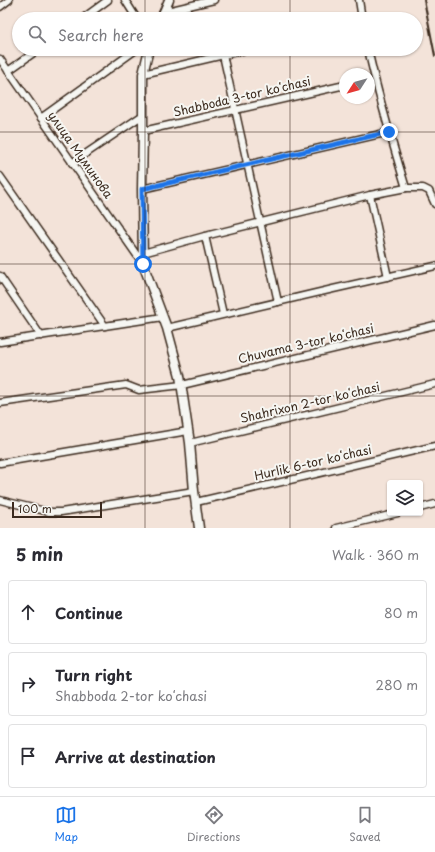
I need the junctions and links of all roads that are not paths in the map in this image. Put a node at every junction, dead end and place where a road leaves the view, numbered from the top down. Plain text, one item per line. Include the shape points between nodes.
1 (9, 0) edge
2 (108, 0) edge
3 (126, 0) edge
4 (169, 0) edge
5 (214, 0) edge
6 (359, 0) edge
7 (0, 6) edge
8 (92, 12) edge
9 (133, 12) edge
10 (163, 12) edge
11 (172, 12) edge
12 (361, 12) edge
13 (29, 56) edge
14 (127, 56) edge
15 (147, 56) edge
16 (219, 56) edge
17 (223, 56) edge
18 (369, 56) edge
19 (0, 59) edge
20 (371, 68) edge
21 (8, 71) junction
22 (142, 74) junction
23 (339, 86) edge
24 (375, 88) edge
25 (235, 109) junction
26 (142, 115) junction
27 (41, 118) junction
28 (143, 131) junction
29 (389, 132) junction
30 (72, 163) junction
31 (247, 165) junction
32 (0, 176) edge
33 (406, 188) junction
34 (142, 189) junction
35 (370, 195) junction
36 (435, 204) edge
37 (260, 222) junction
38 (205, 236) junction
39 (143, 253) junction
40 (143, 264) junction
41 (435, 266) edge
42 (0, 276) edge
43 (388, 276) junction
44 (278, 302) junction
45 (223, 314) junction
46 (163, 317) junction
47 (435, 325) edge
48 (105, 326) junction
49 (167, 328) junction
50 (41, 336) junction
51 (0, 342) edge
52 (435, 384) edge
53 (182, 385) junction
54 (0, 403) edge
55 (188, 431) junction
56 (190, 442) junction
57 (435, 446) edge
58 (0, 463) edge
59 (194, 491) junction
60 (0, 500) edge
61 (196, 502) junction
62 (435, 504) edge
63 (423, 507) edge
64 (387, 516) edge
65 (199, 528) edge
66 (336, 528) edge

1 - 7 street
2 - 8 street
3 - 9 street
4 - 10 street
5 - 11 street
6 - 12 street
13 - 21 street
14 - 27 street
15 - 22 street
16 - 22 street
17 - 25 street
18 - 20 street
19 - 21 street, улица Муминова
21 - 27 street, улица Муминова
22 - 26 street
23 - 25 street, Shabboda 3-tor koʻchasi
24 - 29 street
25 - 28 street, Shabboda 3-tor koʻchasi
25 - 31 street
26 - 28 street
26 - 30 street
27 - 30 street, улица Муминова
28 - 34 street
29 - 31 street
29 - 33 street
30 - 40 street, улица Муминова
31 - 34 street
31 - 37 street
32 - 48 street
33 - 35 street
33 - 36 street via 423,188 429,191
34 - 39 street
35 - 37 street
35 - 43 street
37 - 38 street
37 - 44 street
38 - 39 street
38 - 45 street
39 - 40 street
40 - 46 street
41 - 43 street
42 - 50 street
43 - 44 street
44 - 45 street
45 - 49 street
46 - 48 street
46 - 49 street
47 - 53 street, Chuvama 3-tor koʻchasi
48 - 50 street
49 - 53 street
50 - 51 street
52 - 56 street, Shahrixon 2-tor koʻchasi
53 - 54 street, Chuvama 3-tor koʻchasi via 139,390 126,385
53 - 55 street
55 - 56 street
55 - 58 street
56 - 59 street
57 - 61 street, Hurlik 6-tor koʻchasi
59 - 60 street via 61,512 49,512
59 - 61 street
61 - 65 street
62 - 63 street
64 - 66 street

